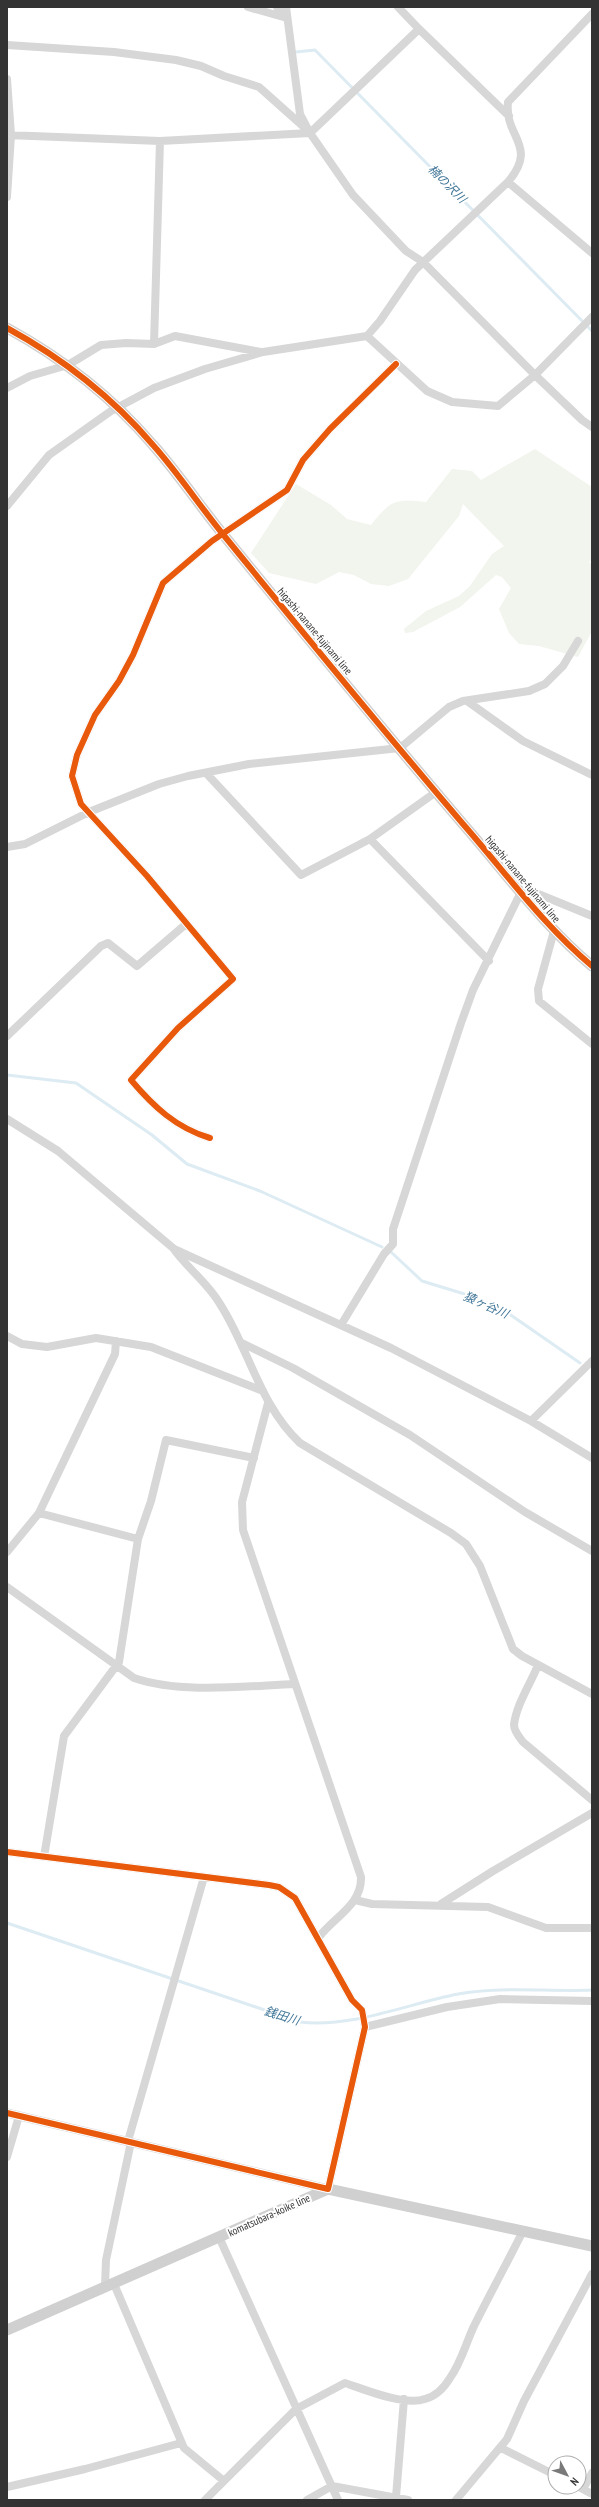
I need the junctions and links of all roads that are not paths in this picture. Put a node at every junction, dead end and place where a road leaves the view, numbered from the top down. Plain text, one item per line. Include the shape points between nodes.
1 (248, 7) edge
2 (277, 7) edge
3 (286, 7) edge
4 (398, 7) edge
5 (592, 14) edge
6 (287, 18) junction
7 (419, 28) junction
8 (7, 45) edge
9 (7, 79) edge
10 (509, 116) junction
11 (310, 133) junction
12 (9, 135) edge
13 (160, 141) junction
14 (508, 182) junction
15 (7, 197) edge
16 (592, 253) edge
17 (423, 262) junction
18 (592, 318) edge
19 (7, 328) edge
20 (367, 336) junction
21 (154, 344) junction
22 (263, 352) junction
23 (396, 364) junction
24 (68, 365) junction
25 (535, 375) junction
26 (7, 388) edge
27 (118, 408) junction
28 (592, 427) edge
29 (7, 506) edge
30 (223, 535) junction
31 (578, 641) dead end
32 (467, 701) junction
33 (400, 748) junction
34 (206, 773) junction
35 (592, 775) edge
36 (436, 792) junction
37 (89, 812) junction
38 (370, 839) junction
39 (7, 847) edge
40 (522, 892) junction
41 (592, 916) edge
42 (186, 924) junction
43 (554, 931) junction
44 (488, 961) junction
45 (592, 966) edge
46 (7, 1036) edge
47 (592, 1044) edge
48 (7, 1119) edge
49 (210, 1138) dead end
50 (173, 1248) junction
51 (341, 1325) junction
52 (7, 1336) edge
53 (116, 1341) junction
54 (242, 1343) junction
55 (592, 1361) edge
56 (263, 1391) junction
57 (268, 1403) junction
58 (531, 1421) junction
59 (254, 1458) junction
60 (592, 1458) edge
61 (39, 1513) junction
62 (138, 1538) junction
63 (592, 1551) edge
64 (7, 1552) edge
65 (7, 1587) edge
66 (538, 1665) junction
67 (117, 1666) junction
68 (295, 1684) junction
69 (592, 1694) edge
70 (592, 1800) edge
71 (592, 1813) edge
72 (7, 1852) edge
73 (44, 1857) junction
74 (204, 1877) junction
75 (355, 1900) junction
76 (441, 1904) junction
77 (592, 1928) edge
78 (319, 1937) junction
79 (592, 2001) edge
80 (366, 2027) junction
81 (7, 2113) edge
82 (19, 2116) junction
83 (129, 2141) junction
84 (7, 2157) edge
85 (328, 2189) junction
86 (523, 2231) junction
87 (219, 2237) junction
88 (592, 2246) edge
89 (592, 2274) edge
90 (110, 2285) junction
91 (7, 2330) edge
92 (404, 2399) junction
93 (296, 2409) junction
94 (181, 2443) junction
95 (501, 2448) junction
96 (547, 2471) edge
97 (224, 2481) junction
98 (332, 2486) junction
99 (7, 2487) edge
100 (396, 2497) junction
101 (205, 2500) edge
102 (308, 2500) edge
103 (338, 2500) edge
104 (408, 2500) edge
105 (456, 2500) edge

1 - 6 street
2 - 6 street
3 - 6 street
4 - 7 street
5 - 10 street via 510,100 507,108
6 - 11 street via 300,114
7 - 10 street
7 - 11 street
8 - 11 street via 114,52 201,66 259,87
9 - 12 street
10 - 14 street via 522,150 519,169
11 - 13 street
11 - 17 street via 353,195 406,251
12 - 13 street
12 - 15 street
13 - 21 street
14 - 16 street
14 - 17 street
17 - 20 street
17 - 25 street
18 - 25 street
19 - 24 main road, higashi-nanane-fujinami line
20 - 22 street
20 - 23 street
21 - 22 street via 175,336
21 - 24 street via 101,345
22 - 27 street via 205,369 154,388
23 - 25 street via 427,391 452,402 467,404 498,406
23 - 30 street via 330,429 303,460 287,490
24 - 26 street via 30,376
24 - 27 main road, higashi-nanane-fujinami line
25 - 28 street
27 - 29 street via 49,455
27 - 30 main road, higashi-nanane-fujinami line via 153,445
30 - 33 main road, higashi-nanane-fujinami line
30 - 37 street via 212,541 163,583 133,655 119,681 95,715 77,755 72,776 81,804
31 - 32 street via 563,666 545,684 529,691
32 - 33 street via 449,707
32 - 35 street via 523,741
33 - 34 street via 249,764
33 - 36 main road, higashi-nanane-fujinami line
34 - 37 street via 159,784
34 - 38 street via 301,875
36 - 38 street
36 - 40 main road, higashi-nanane-fujinami line
37 - 39 street via 25,844
37 - 42 street
38 - 44 street
40 - 41 street via 536,893
40 - 43 main road, higashi-nanane-fujinami line
40 - 44 street
42 - 46 street via 137,966 108,943 101,946
42 - 49 street via 233,979 178,1028 131,1080 146,1098 179,1126
43 - 45 main road, higashi-nanane-fujinami line
43 - 47 street via 538,989 539,1000
44 - 51 street via 473,990 461,1023 393,1229 394,1244 384,1254
48 - 50 street via 58,1151
50 - 51 street
50 - 54 street via 220,1303
51 - 58 street via 391,1348
52 - 53 street via 22,1344 47,1347 96,1338
53 - 56 street via 151,1347
53 - 61 street via 113,1358
54 - 56 street
54 - 63 street via 293,1368 410,1435 525,1512
55 - 58 street
56 - 57 street
57 - 59 street
57 - 66 street via 284,1427 300,1443 466,1544 480,1566 510,1644 522,1656
58 - 60 street
59 - 62 street via 166,1440 151,1501
59 - 68 street via 242,1502 244,1530
61 - 62 street
61 - 64 street
62 - 67 street
65 - 67 street
66 - 69 street
66 - 70 street via 514,1724 515,1730 523,1742
67 - 68 street via 134,1678 149,1684 177,1687
67 - 73 street via 64,1736
68 - 75 street via 360,1873 361,1887
71 - 76 street
72 - 73 street
73 - 74 street
74 - 78 street via 279,1887 289,1892 296,1898
74 - 83 street
75 - 76 street via 372,1904
75 - 78 street
76 - 77 street via 488,1907 546,1928
78 - 80 street via 352,2000 362,2010
79 - 80 street via 500,2000 447,2007
80 - 85 street
81 - 82 street
82 - 83 street
82 - 84 street
83 - 85 street
83 - 90 street via 106,2260
85 - 86 main road
85 - 87 main road, komatsubara-koike line
86 - 88 main road
86 - 92 street via 451,2378 436,2395 423,2400
87 - 90 main road, komatsubara-koike line
87 - 93 street
89 - 95 street
90 - 91 main road, komatsubara-koike line
90 - 94 street
92 - 93 street via 378,2395 345,2383
92 - 100 street
93 - 97 street
93 - 98 street
94 - 97 street
94 - 99 street
95 - 96 street
95 - 105 street
97 - 101 street
98 - 100 street
98 - 102 street
98 - 103 street
100 - 104 street

